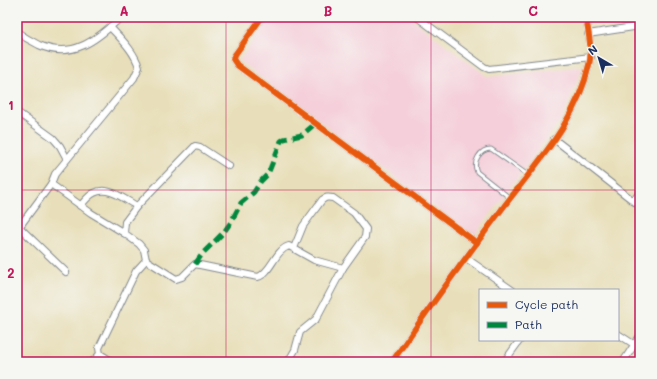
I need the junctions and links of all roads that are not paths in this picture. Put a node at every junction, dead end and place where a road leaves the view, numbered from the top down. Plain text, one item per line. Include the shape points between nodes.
1 (121, 17) edge
2 (262, 17) edge
3 (417, 17) edge
4 (586, 17) edge
5 (640, 26) edge
6 (110, 27) junction
7 (17, 32) edge
8 (588, 34) junction
9 (591, 57) junction
10 (17, 112) edge
11 (554, 140) junction
12 (67, 158) junction
13 (229, 166) dead end
14 (528, 175) junction
15 (51, 184) junction
16 (640, 193) edge
17 (510, 198) junction
18 (633, 201) junction
19 (80, 206) junction
20 (137, 206) junction
21 (640, 206) edge
22 (18, 227) edge
23 (124, 233) junction
24 (476, 243) junction
25 (294, 248) junction
26 (466, 258) junction
27 (146, 260) junction
28 (343, 268) junction
29 (66, 272) dead end
30 (511, 289) edge
31 (619, 335) edge
32 (640, 336) edge
33 (519, 341) edge
34 (634, 345) junction
35 (100, 354) junction
36 (92, 362) edge
37 (113, 362) edge
38 (288, 362) edge
39 (392, 362) edge
40 (504, 362) edge
41 (623, 362) edge

1 - 6 street
2 - 24 street via 234,56 236,65
3 - 9 street via 489,69
4 - 8 street
5 - 8 street
6 - 7 street via 81,48 67,51 39,45
6 - 12 street via 130,49 139,68 134,78
8 - 9 street
9 - 11 street via 576,104
10 - 12 street via 53,138
11 - 14 street
11 - 18 street
12 - 15 street
13 - 20 street via 195,146
14 - 17 street
14 - 17 lane via 491,149 484,150 475,162 477,172
15 - 19 street
15 - 22 street
16 - 18 street
17 - 24 street
18 - 21 street
19 - 20 street via 93,193 102,189
19 - 23 street
20 - 23 street via 125,222
22 - 29 street
23 - 27 street via 144,250
24 - 26 street
25 - 27 street via 289,246 283,249 258,277 195,264 182,277 176,279
25 - 28 street via 314,260
25 - 28 street via 303,226 322,200 325,197 333,198 351,210 366,229 365,237
26 - 30 street
26 - 39 street
27 - 35 street via 136,271 99,348
28 - 38 street via 316,319 300,332 295,350
31 - 34 street
32 - 34 street
33 - 40 street
34 - 41 street
35 - 36 street
35 - 37 street

